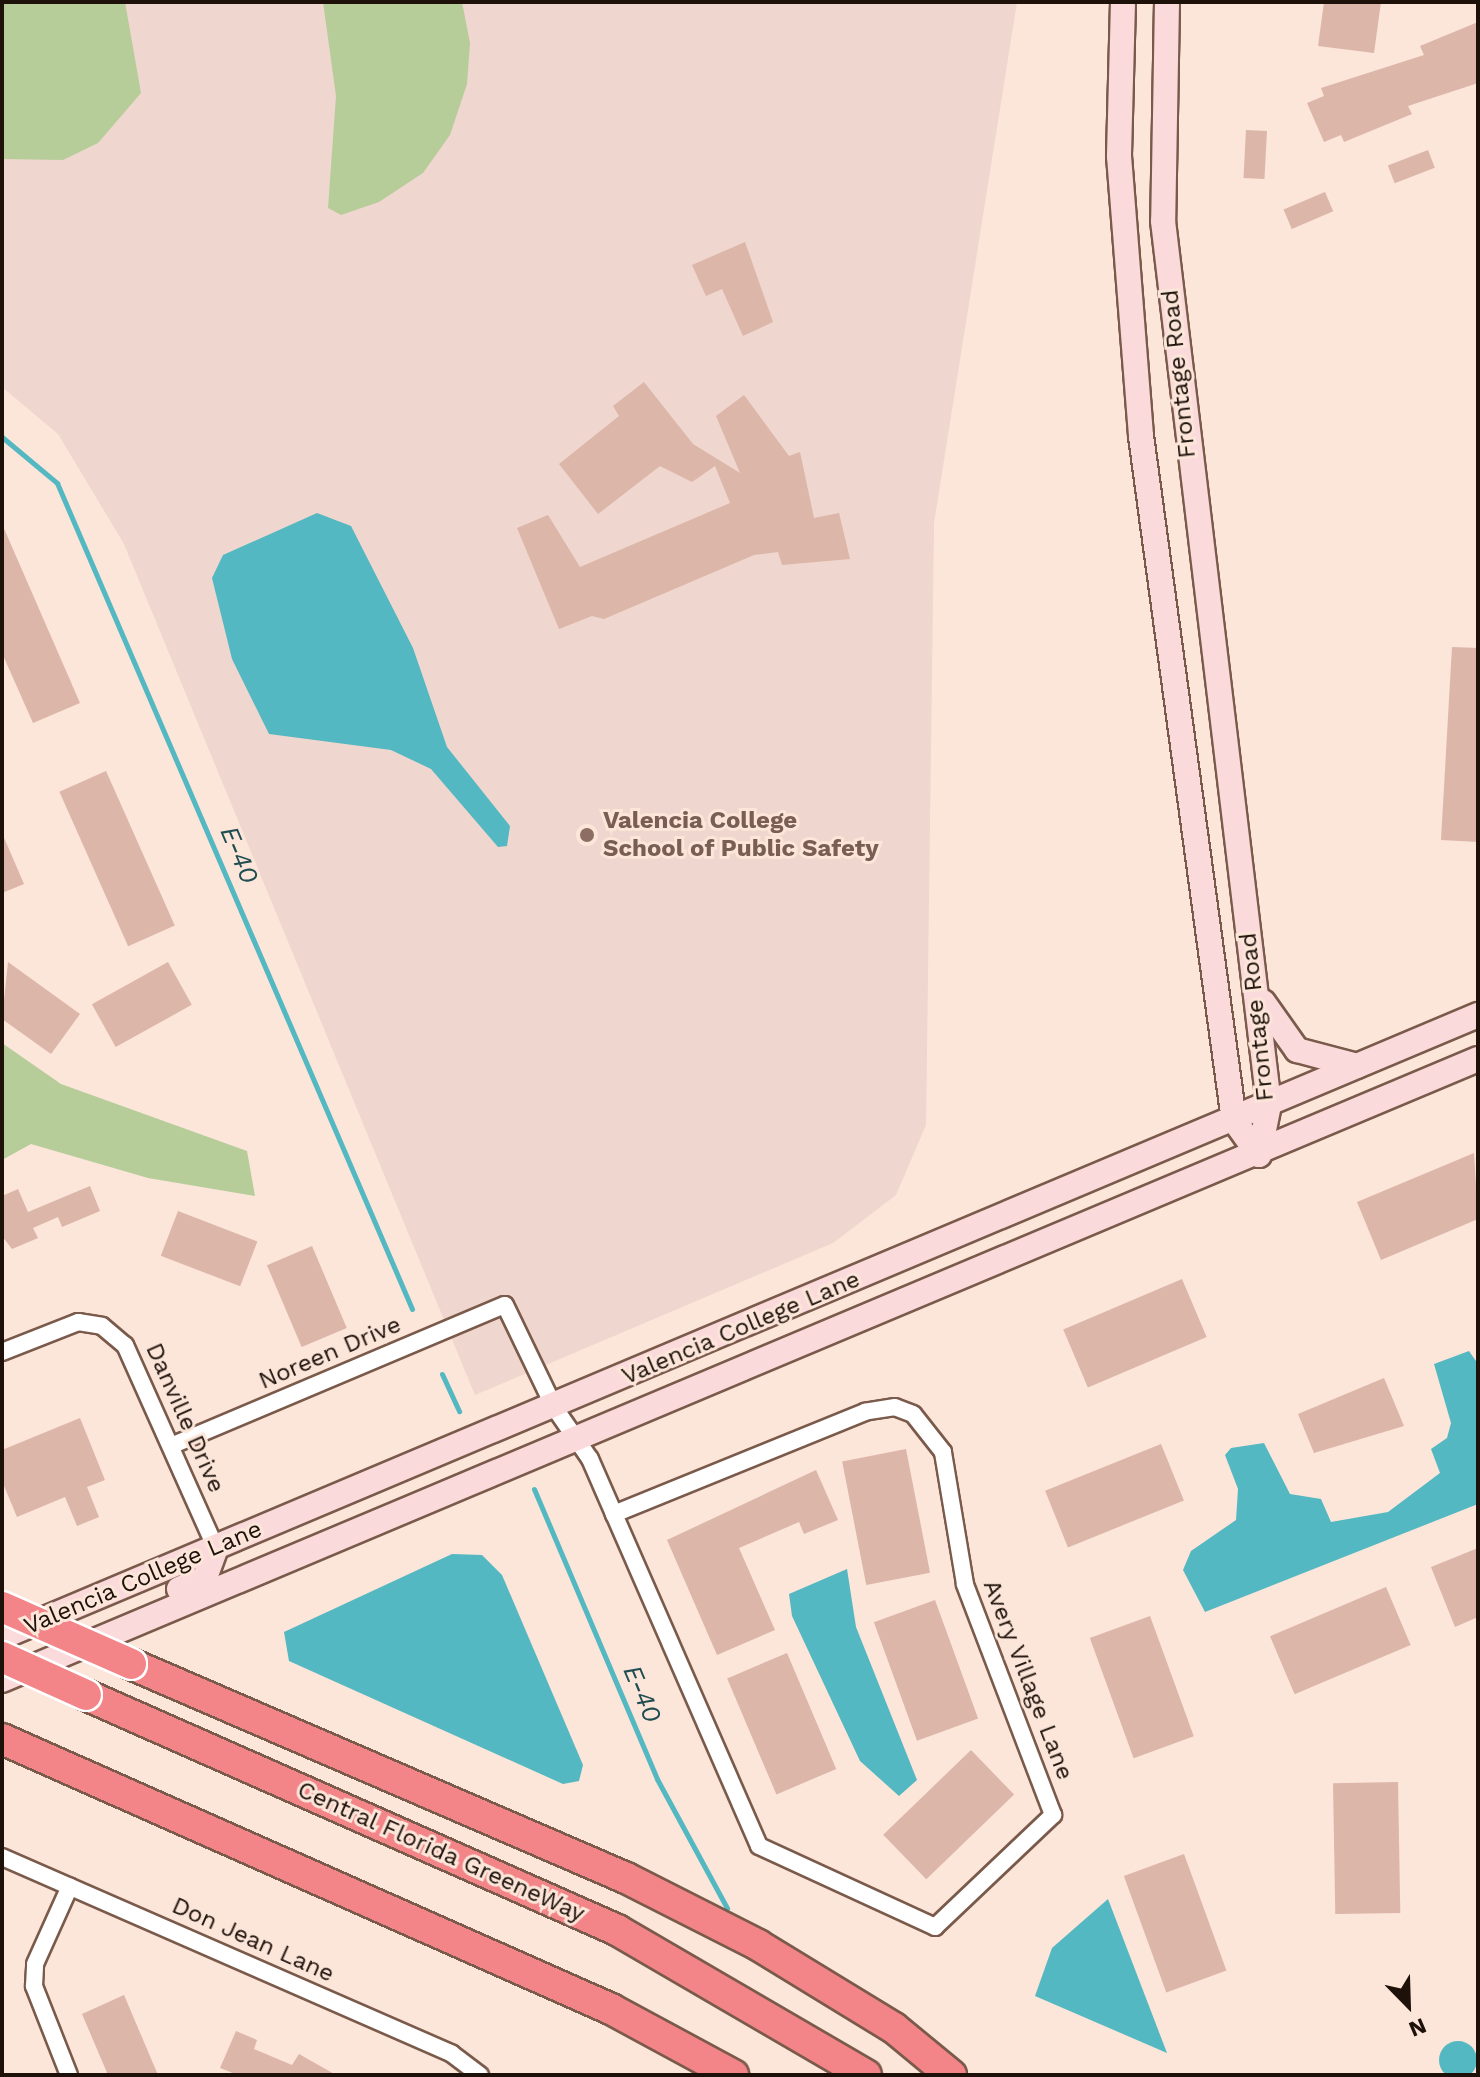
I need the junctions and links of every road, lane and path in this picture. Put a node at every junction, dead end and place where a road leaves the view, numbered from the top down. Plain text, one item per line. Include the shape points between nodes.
1 (1123, 2) edge
2 (1167, 2) edge
3 (1253, 980) junction
4 (1478, 1015) edge
5 (1478, 1059) edge
6 (1357, 1066) junction
7 (1269, 1105) junction
8 (1234, 1120) junction
9 (1259, 1155) junction
10 (505, 1305) joint
11 (2, 1352) edge
12 (554, 1407) junction
13 (578, 1439) junction
14 (173, 1445) junction
15 (614, 1514) junction
16 (216, 1548) junction
17 (2, 1607) edge
18 (116, 1632) junction
19 (2, 1637) edge
20 (2, 1657) edge
21 (2, 1680) edge
22 (2, 1739) edge
23 (2, 1857) edge
24 (70, 1886) junction
25 (69, 2075) edge
26 (480, 2075) edge
27 (733, 2075) edge
28 (866, 2075) edge
29 (951, 2075) edge

1 - 8 street, Frontage Road via 1119,156 1141,436
2 - 3 street, Frontage Road via 1163,221
3 - 6 street via 1275,1028 1297,1050
3 - 7 street, Frontage Road
4 - 6 street, Valencia College Lane
5 - 9 street, Valencia College Lane
6 - 7 street, Valencia College Lane
7 - 8 street, Valencia College Lane
7 - 9 street, Frontage Road
8 - 9 street, Frontage Road
8 - 12 street, Valencia College Lane
9 - 13 street, Valencia College Lane
10 - 12 street, Avery Village Lane
10 - 14 street, Noreen Drive
11 - 14 street, Danville Drive via 78,1322 102,1326 125,1345
12 - 13 street, Avery Village Lane
12 - 16 street, Valencia College Lane
13 - 15 street, Avery Village Lane
13 - 18 street, Valencia College Lane
14 - 16 street, Danville Drive
15 - 15 street, Avery Village Lane via 759,1846 935,1927 1053,1815 965,1584 943,1452 913,1414 895,1407 865,1412
16 - 18 street via 205,1578 132,1610
16 - 19 street, Valencia College Lane
17 - 29 highway, bridge via 639,1885 812,1978 894,2028
18 - 21 street, Valencia College Lane
20 - 28 highway, Central Florida GreeneWay, bridge via 617,1930
22 - 27 highway via 611,2009
23 - 24 street, Don Jean Lane
24 - 25 street via 35,1964 34,1986
24 - 26 street, Don Jean Lane via 452,2054

